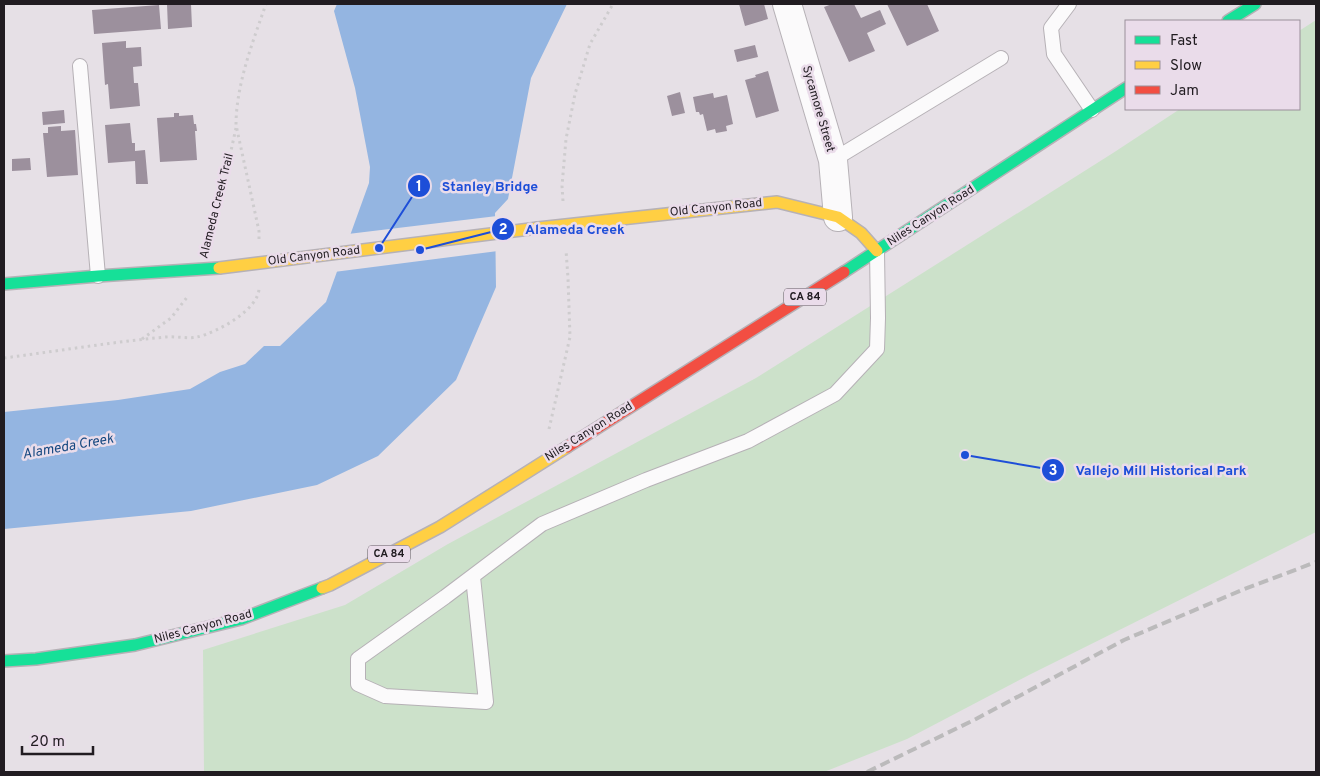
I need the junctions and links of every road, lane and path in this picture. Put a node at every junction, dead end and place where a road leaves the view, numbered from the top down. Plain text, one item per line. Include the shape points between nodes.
1 (266, 4) edge
2 (613, 4) edge
3 (787, 4) edge
4 (1069, 4) edge
5 (1255, 4) edge
6 (1230, 20) edge
7 (1001, 58) dead end
8 (80, 66) dead end
9 (1125, 89) edge
10 (1092, 110) junction
11 (833, 160) junction
12 (838, 217) junction
13 (564, 226) junction
14 (876, 251) junction
15 (200, 270) junction
16 (98, 276) junction
17 (4, 284) edge
18 (4, 358) edge
19 (540, 464) junction
20 (473, 577) junction
21 (4, 661) edge

1 - 15 path, Alameda Creek Trail via 249,51 219,203
2 - 13 path via 590,44 575,94 566,139 562,186
3 - 11 street, Sycamore Street
4 - 10 lane via 1050,28 1054,54
5 - 6 main road
7 - 11 lane
8 - 16 lane
9 - 10 main road, Niles Canyon Road / CA 84
10 - 14 main road, Niles Canyon Road / CA 84
11 - 12 street, Sycamore Street
12 - 13 main road, Old Canyon Road via 777,202
12 - 14 main road, Old Canyon Road via 861,233
13 - 15 main road, Old Canyon Road, bridge
13 - 19 path via 570,337
14 - 19 main road, Niles Canyon Road / CA 84
14 - 20 lane via 877,349 835,394 748,441 542,524
15 - 16 main road, Old Canyon Road
15 - 18 path, Alameda Creek Trail via 190,294 171,318 141,340
16 - 17 main road, Old Canyon Road
19 - 21 main road, Niles Canyon Road / CA 84 via 440,527 330,585 240,619 135,646
20 - 20 lane via 358,659 358,684 385,696 486,702

